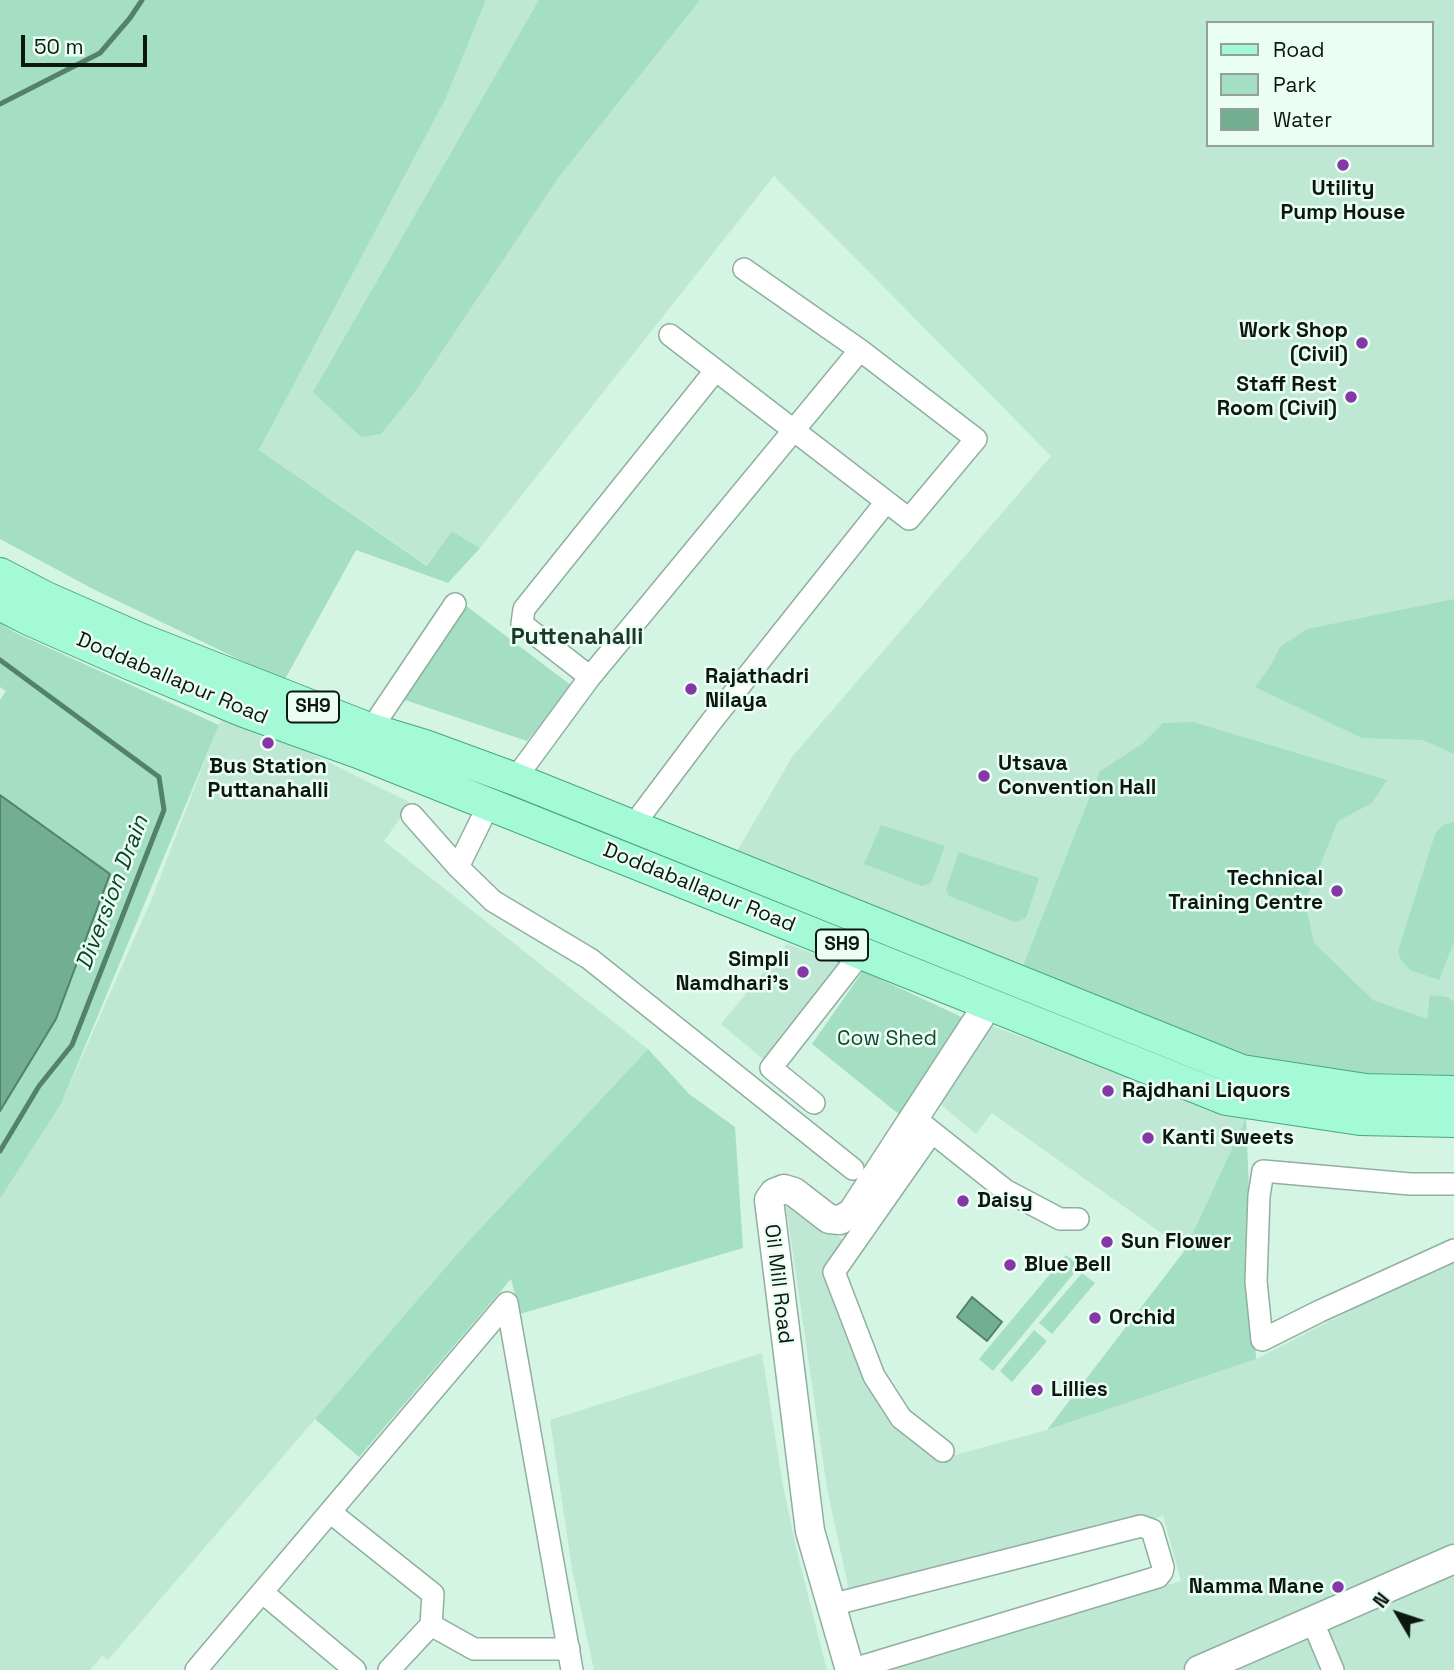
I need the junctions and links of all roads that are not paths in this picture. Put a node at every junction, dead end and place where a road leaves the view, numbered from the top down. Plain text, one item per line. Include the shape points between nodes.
1 (744, 269) dead end
2 (670, 335) dead end
3 (860, 351) junction
4 (715, 371) junction
5 (794, 431) junction
6 (886, 502) junction
7 (0, 574) edge
8 (0, 604) edge
9 (455, 604) dead end
10 (590, 677) junction
11 (364, 740) junction
12 (514, 779) junction
13 (489, 804) junction
14 (412, 815) dead end
15 (632, 827) junction
16 (458, 867) junction
17 (862, 953) junction
18 (989, 1003) junction
19 (1454, 1093) edge
20 (814, 1103) dead end
21 (1454, 1122) edge
22 (924, 1125) junction
23 (853, 1168) dead end
24 (1454, 1184) edge
25 (1078, 1219) dead end
26 (858, 1221) junction
27 (1454, 1250) edge
28 (943, 1451) dead end
29 (330, 1512) junction
30 (1454, 1559) edge
31 (262, 1592) junction
32 (831, 1605) junction
33 (1312, 1620) junction
34 (431, 1625) junction
35 (570, 1660) edge
36 (198, 1670) edge
37 (355, 1670) edge
38 (389, 1670) edge
39 (850, 1670) edge
40 (1199, 1670) edge
41 (1333, 1670) edge

1 - 3 street
2 - 4 street
3 - 5 street
3 - 6 street via 975,439 909,519
4 - 5 street
4 - 10 street via 524,609 522,624
5 - 6 street
5 - 10 street
6 - 15 street
7 - 11 main road, Doddaballapur Road / SH9
8 - 11 main road, Doddaballapur Road / SH9 via 244,711
9 - 11 street
10 - 12 street
11 - 12 main road, Doddaballapur Road / SH9 via 425,746
11 - 13 main road, Doddaballapur Road / SH9
12 - 15 main road, Doddaballapur Road / SH9
13 - 16 street
13 - 17 main road, Doddaballapur Road / SH9
14 - 16 street
15 - 19 main road, Doddaballapur Road / SH9 via 1242,1071 1366,1090
16 - 23 street via 493,901 590,959
17 - 18 main road, Doddaballapur Road / SH9
17 - 20 street via 771,1068
18 - 21 main road, Doddaballapur Road / SH9 via 1226,1099 1360,1119
18 - 22 main road
22 - 25 street via 1005,1190 1060,1219
22 - 26 main road
24 - 27 street via 1263,1171 1256,1281 1262,1340
26 - 28 street via 834,1272 874,1376 901,1418
26 - 32 main road, Oil Mill Road via 829,1219 784,1189 774,1193 768,1205 810,1531
29 - 31 street
29 - 34 street via 433,1594
29 - 35 street via 507,1303
30 - 33 main road
31 - 36 street
31 - 37 street
32 - 39 main road, Oil Mill Road
32 - 39 street via 1141,1526 1152,1530 1163,1567 1158,1577
33 - 40 main road
33 - 41 street
34 - 35 street via 474,1649
34 - 38 street

